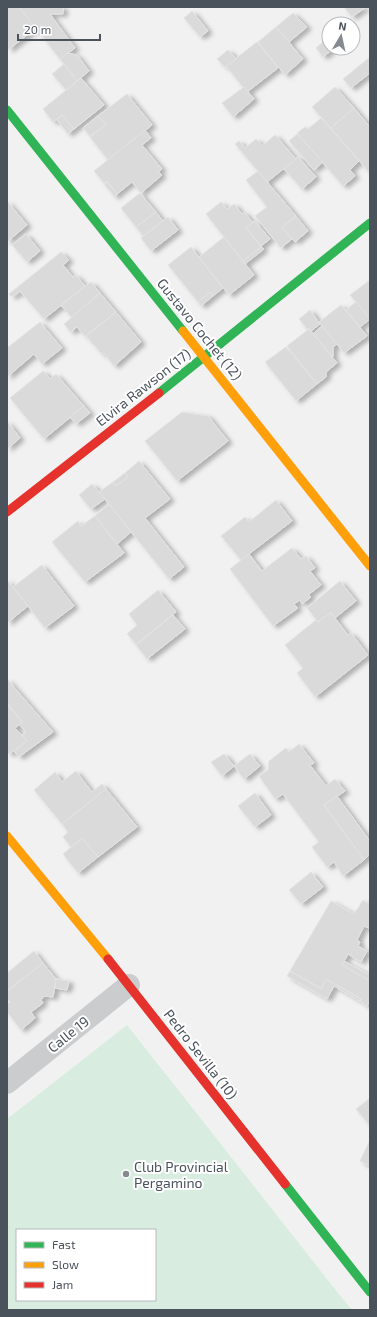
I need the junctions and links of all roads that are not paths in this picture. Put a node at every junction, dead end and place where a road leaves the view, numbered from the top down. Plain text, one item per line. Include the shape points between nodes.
1 (7, 110) edge
2 (370, 223) edge
3 (204, 357) junction
4 (7, 512) edge
5 (370, 566) edge
6 (7, 836) edge
7 (129, 985) junction
8 (7, 1083) edge
9 (370, 1292) edge

1 - 3 street, Gustavo Cochet (12)
2 - 3 street, Elvira Rawson (17)
3 - 4 street, Elvira Rawson (17)
3 - 5 street, Gustavo Cochet (12)
6 - 7 street, Pedro Sevilla (10)
7 - 8 street, Calle 19
7 - 9 street, Pedro Sevilla (10)

